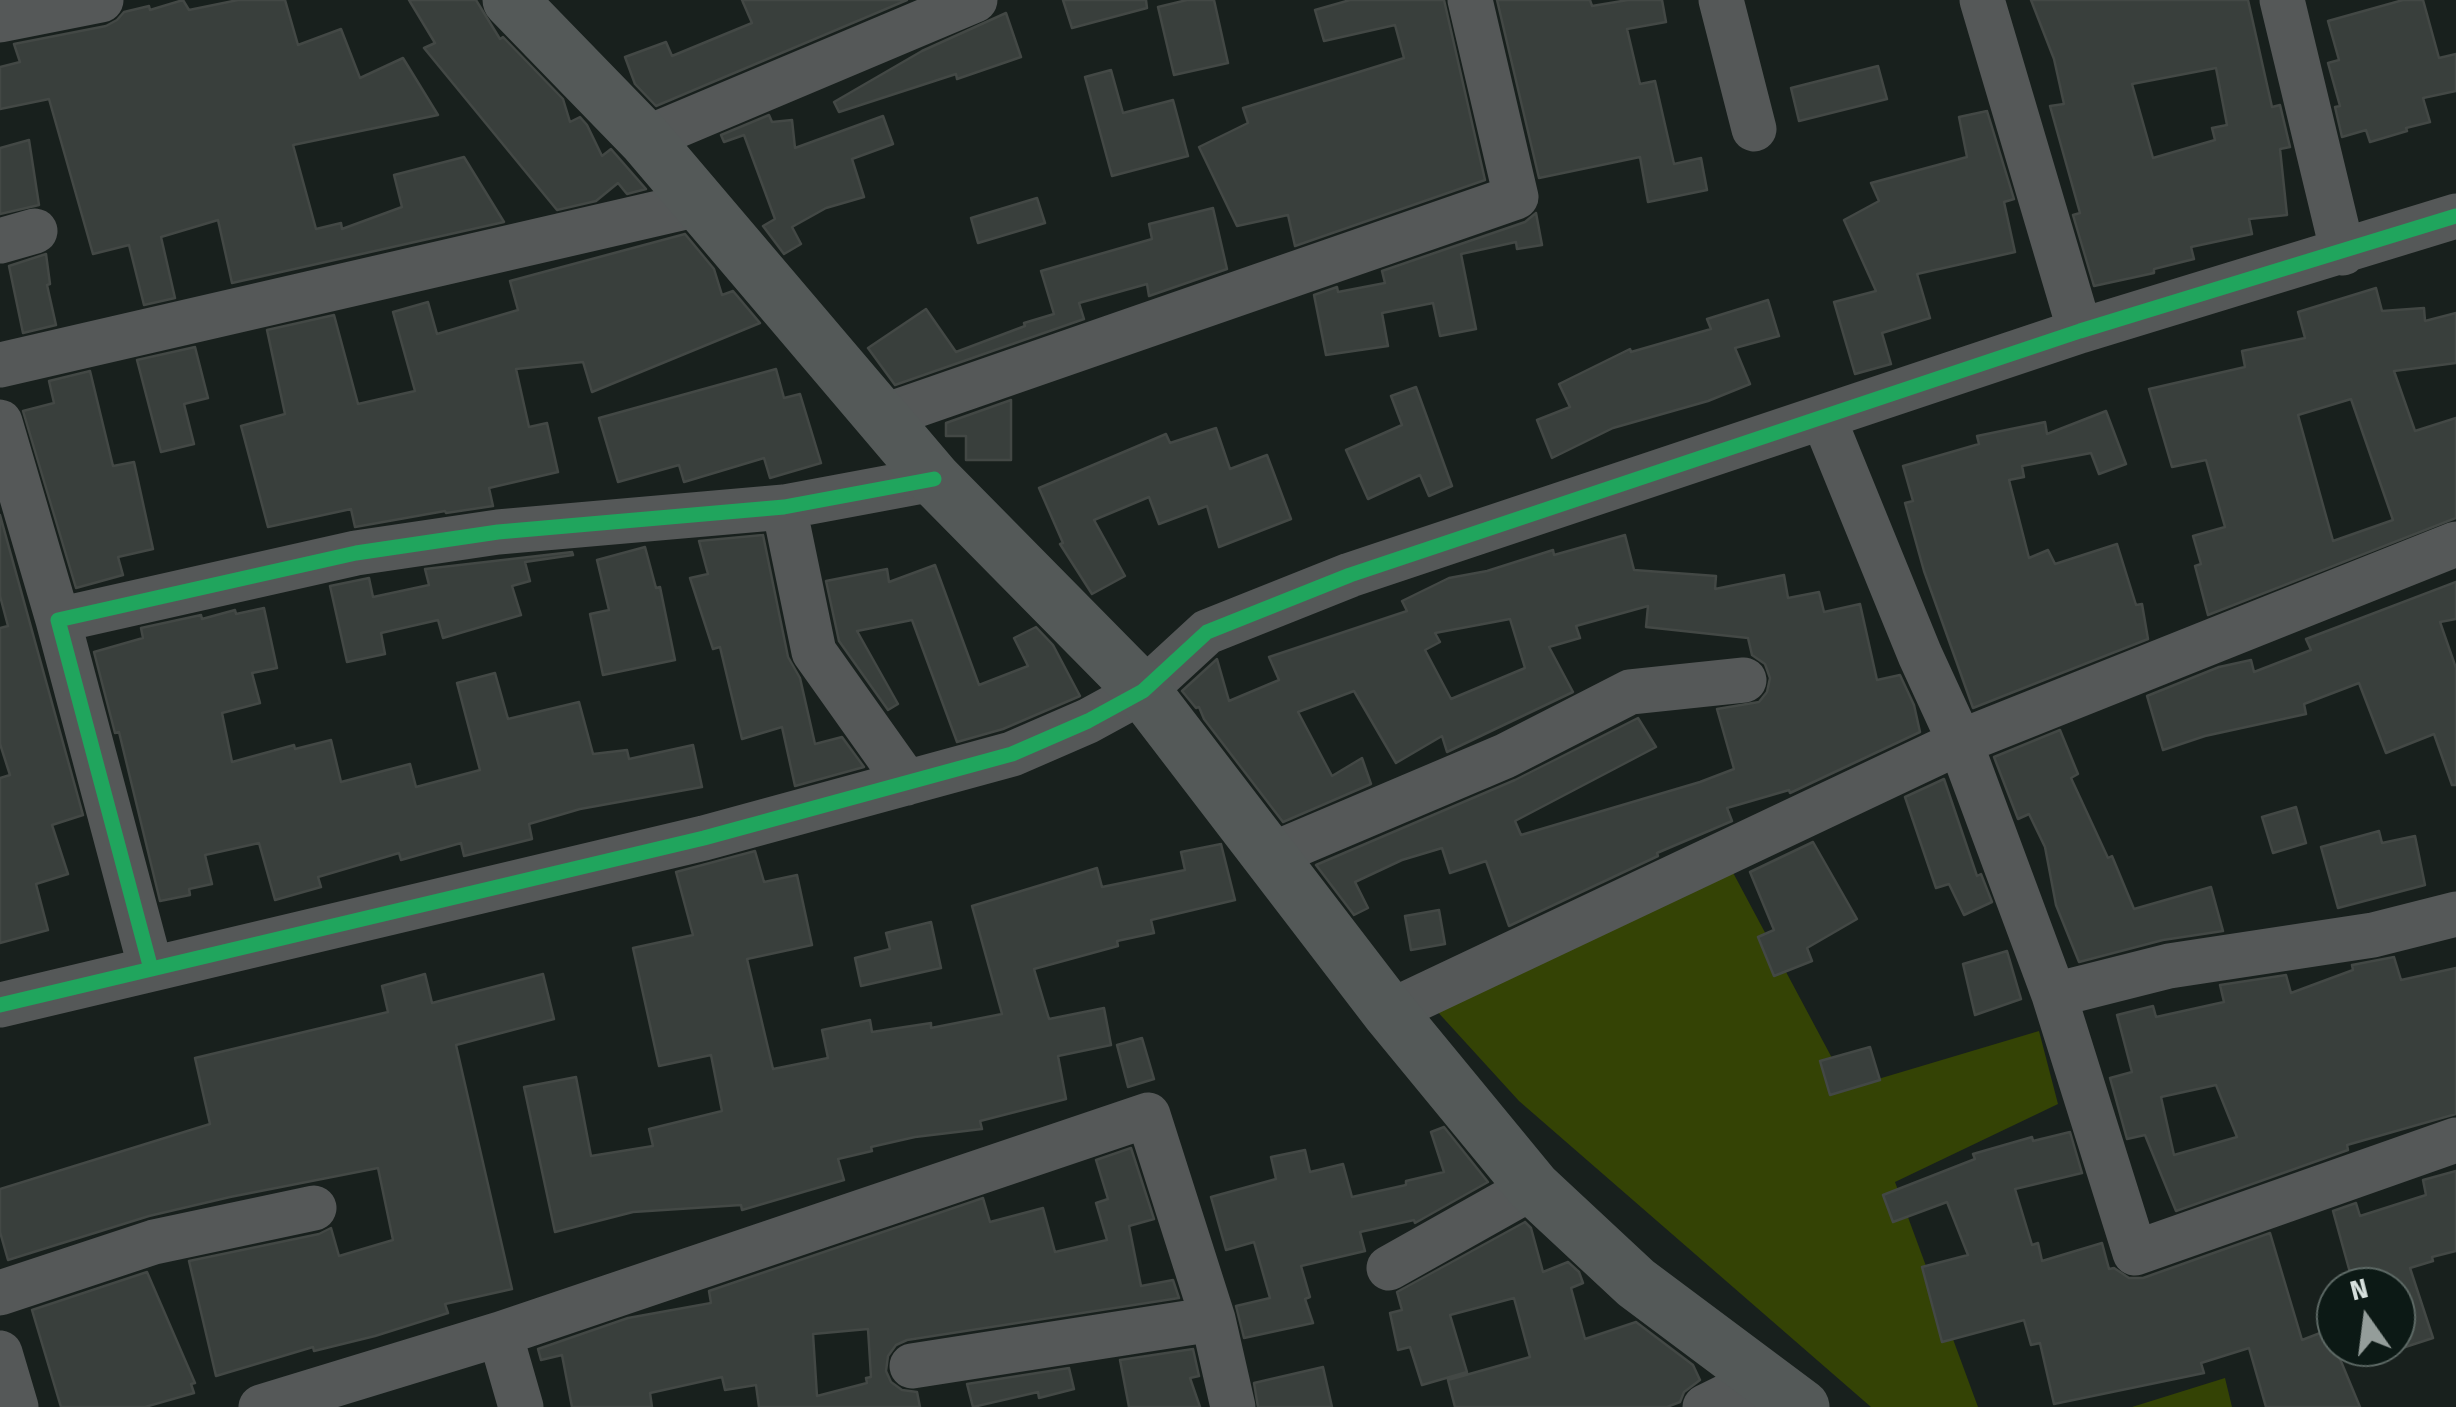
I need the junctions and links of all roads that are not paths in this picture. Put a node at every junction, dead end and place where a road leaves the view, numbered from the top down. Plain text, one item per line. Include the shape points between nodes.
1 (101, 0) edge
2 (510, 0) edge
3 (975, 0) edge
4 (1470, 0) edge
5 (1721, 0) edge
6 (1982, 0) edge
7 (2282, 0) edge
8 (0, 20) edge
9 (1754, 128) dead end
10 (645, 139) junction
11 (698, 204) junction
12 (2456, 216) edge
13 (2343, 252) junction
14 (2080, 331) junction
15 (0, 365) edge
16 (882, 417) junction
17 (1823, 417) junction
18 (0, 422) edge
19 (934, 479) junction
20 (784, 508) junction
21 (2456, 544) edge
22 (58, 620) junction
23 (1744, 680) dead end
24 (1142, 690) junction
25 (1960, 742) junction
26 (907, 782) junction
27 (1269, 856) junction
28 (2456, 914) edge
29 (150, 969) junction
30 (2054, 996) junction
31 (0, 1005) edge
32 (1389, 1012) junction
33 (2456, 1140) edge
34 (1533, 1187) junction
35 (314, 1208) dead end
36 (1389, 1268) dead end
37 (0, 1294) edge
38 (1213, 1319) junction
39 (500, 1334) junction
40 (0, 1353) edge
41 (912, 1366) dead end
42 (1783, 1392) edge
43 (16, 1407) edge
44 (261, 1407) edge
45 (521, 1407) edge
46 (1232, 1407) edge
47 (1705, 1407) edge

1 - 8 street
2 - 10 main road
3 - 10 street
4 - 16 street via 1516,196
5 - 9 street
6 - 14 street
7 - 13 street
10 - 11 main road
11 - 15 street
11 - 16 main road
12 - 13 street
13 - 14 street
14 - 17 street
16 - 19 main road
17 - 24 street via 1224,624 1206,632
17 - 25 street
18 - 22 street
19 - 20 street
19 - 24 main road
20 - 22 street via 498,532 374,550
20 - 26 street via 814,652
21 - 25 street
22 - 29 street
23 - 27 street via 1630,692 1505,756
24 - 26 street via 1012,754
24 - 27 main road
25 - 30 street
25 - 32 street
26 - 29 street via 704,838
27 - 32 main road
28 - 30 street via 2372,935 2169,966
29 - 31 street
30 - 33 street via 2135,1254
32 - 34 main road
34 - 36 street
34 - 42 main road via 1636,1283
35 - 37 street via 154,1242
38 - 39 street via 1148,1115
38 - 41 street
38 - 46 street
39 - 44 street
39 - 45 street
40 - 43 street
42 - 47 street

